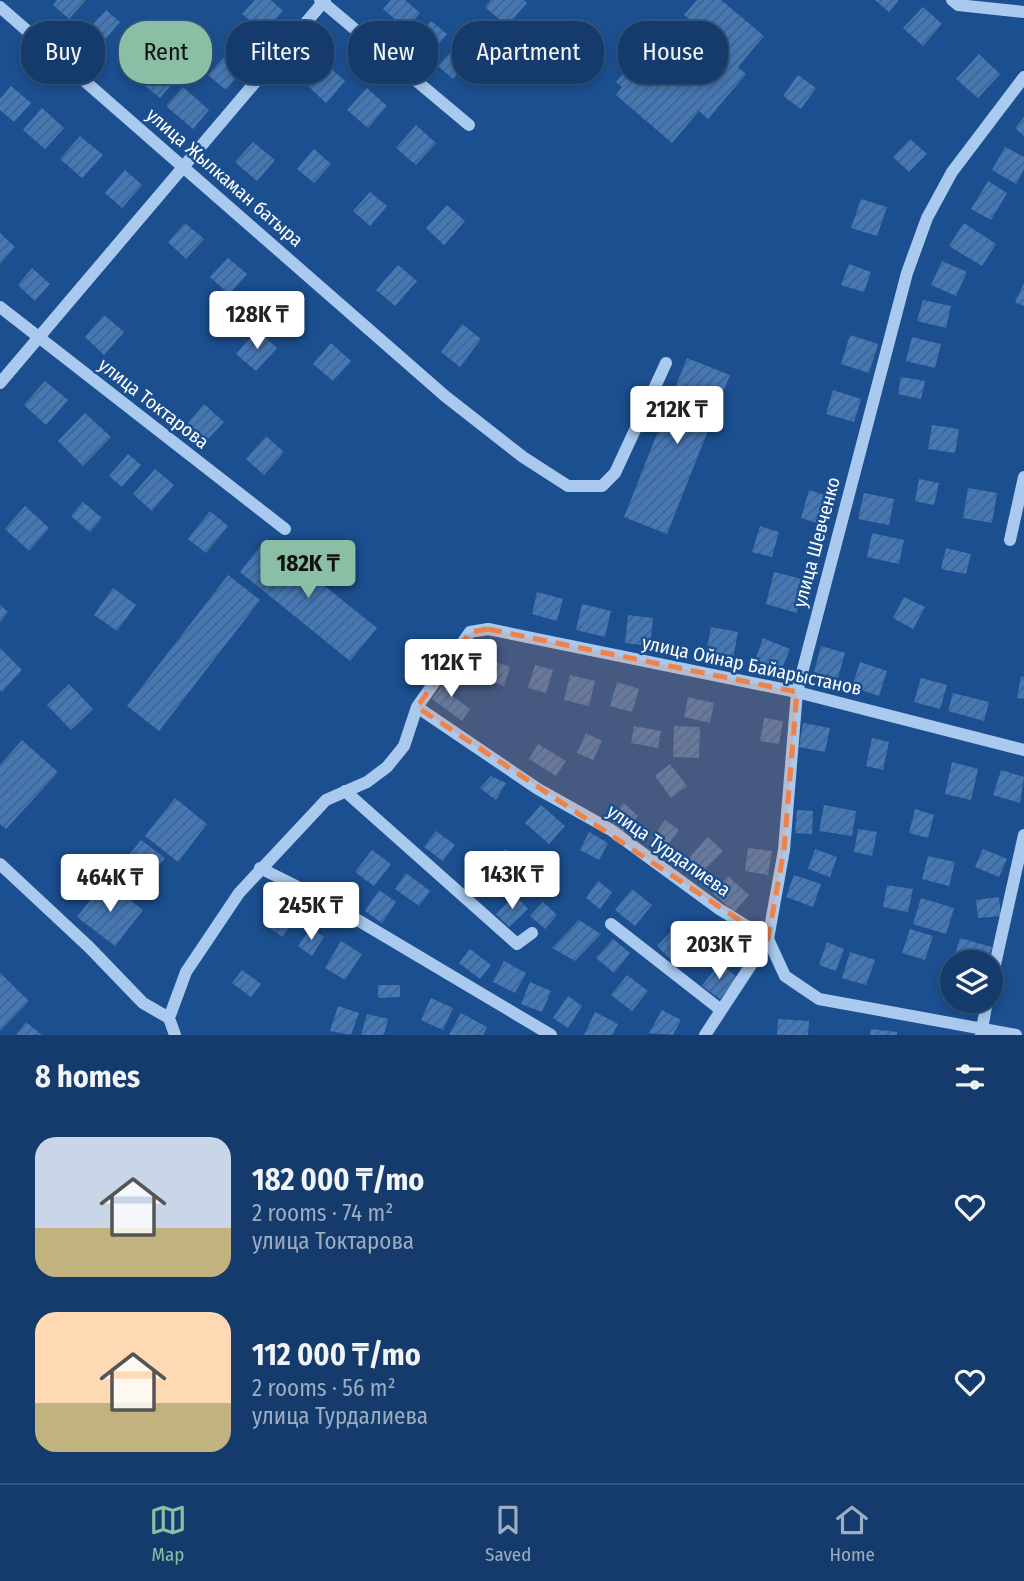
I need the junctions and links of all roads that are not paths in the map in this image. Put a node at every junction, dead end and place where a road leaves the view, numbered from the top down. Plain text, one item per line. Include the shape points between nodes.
1 (952, 0) edge
2 (323, 1) edge
3 (0, 7) edge
4 (1024, 12) edge
5 (1024, 77) edge
6 (469, 125) dead end
7 (182, 166) junction
8 (0, 307) edge
9 (38, 337) junction
10 (666, 363) dead end
11 (0, 383) edge
12 (1024, 477) edge
13 (285, 529) dead end
14 (1010, 540) dead end
15 (797, 692) junction
16 (417, 707) junction
17 (1024, 750) edge
18 (345, 791) junction
19 (1024, 835) edge
20 (0, 864) edge
21 (260, 868) junction
22 (611, 924) dead end
23 (532, 933) dead end
24 (768, 939) junction
25 (998, 950) edge
26 (720, 1010) junction
27 (985, 1013) edge
28 (169, 1018) junction
29 (981, 1032) edge
30 (175, 1035) edge
31 (551, 1035) edge
32 (705, 1035) edge
33 (1016, 1035) edge

1 - 4 street via 958,5
2 - 6 street
2 - 7 street
3 - 7 street, улица Жылкаман батыра
5 - 15 street, улица Шевченко via 952,172 911,262
7 - 9 street
7 - 10 street, улица Жылкаман батыра via 445,396 568,486 602,486 615,473
8 - 9 street, улица Токтарова
9 - 11 street
9 - 13 street, улица Токтарова
12 - 14 street
15 - 16 street, улица Ойнар Байарыстанов via 488,629 470,632
15 - 17 street, улица Ойнар Байарыстанов
15 - 24 street, улица Шевченко via 784,850
16 - 18 street via 404,746 387,767
16 - 24 street, улица Турдалиева via 538,789 611,830
18 - 21 street via 326,800
18 - 23 street via 517,944
19 - 25 street
20 - 28 street via 143,1003
21 - 28 street via 197,952
21 - 31 street via 324,900
22 - 26 street
24 - 26 street, улица Шевченко
24 - 29 street via 785,976 819,999
26 - 32 street, улица Шевченко
27 - 29 street
28 - 30 street
29 - 33 street

